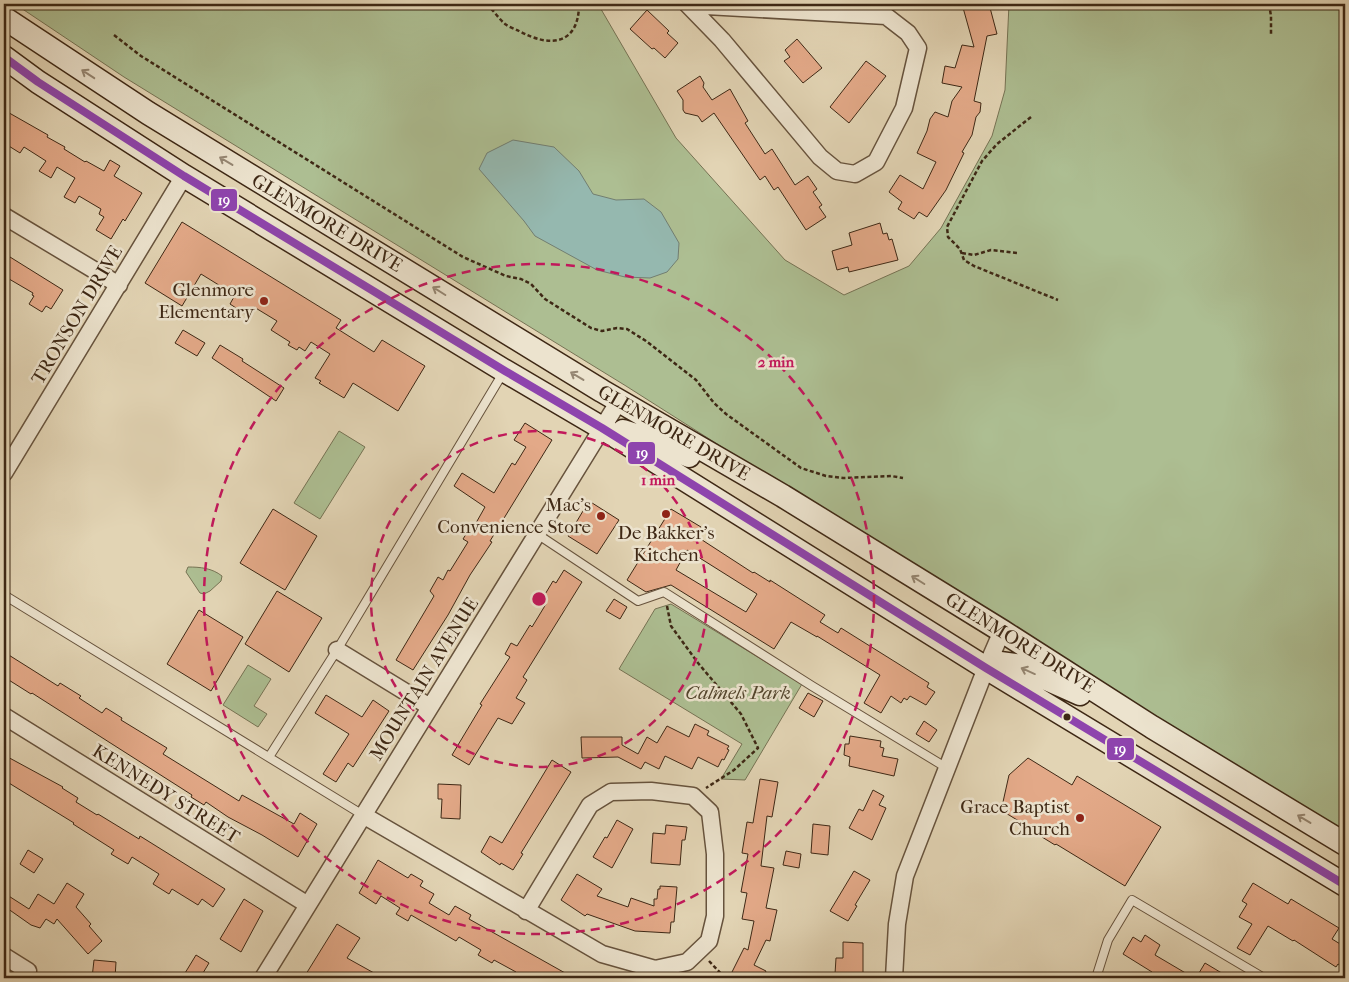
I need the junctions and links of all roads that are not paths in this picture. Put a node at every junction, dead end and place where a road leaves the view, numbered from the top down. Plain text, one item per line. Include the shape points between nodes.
1 (688, 4) edge
2 (4, 18) edge
3 (4, 58) edge
4 (184, 176) junction
5 (4, 216) edge
6 (119, 285) junction
7 (504, 371) junction
8 (619, 401) junction
9 (602, 428) junction
10 (6, 466) edge
11 (783, 496) junction
12 (536, 534) junction
13 (4, 595) edge
14 (1002, 631) junction
15 (337, 650) junction
16 (986, 668) junction
17 (430, 708) junction
18 (4, 716) edge
19 (1152, 727) junction
20 (269, 757) junction
21 (947, 768) junction
22 (364, 815) junction
23 (1345, 844) edge
24 (1345, 885) edge
25 (308, 905) junction
26 (526, 911) junction
27 (4, 956) edge
28 (28, 971) dead end
29 (263, 978) edge
30 (894, 978) edge
31 (1096, 978) edge
32 (1264, 978) edge

1 - 1 street via 820,157 837,171 855,174 876,162 904,108 918,48 908,33 886,16
8 -> 2 main road, GLENMORE DRIVE via 148,113
3 - 4 main road, GLENMORE DRIVE
4 - 6 street, TRONSON DRIVE
4 - 7 main road, GLENMORE DRIVE
5 - 6 street
6 - 10 street, TRONSON DRIVE
7 - 9 main road, GLENMORE DRIVE
7 - 15 lane
8 - 9 street, MOUNTAIN AVENUE
8 - 11 main road, GLENMORE DRIVE
9 - 11 main road via 628,432 663,444
9 - 12 street, MOUNTAIN AVENUE
9 - 16 main road, GLENMORE DRIVE
14 -> 11 main road, GLENMORE DRIVE
12 - 17 street, MOUNTAIN AVENUE
12 - 21 lane via 638,601 664,592
13 - 20 lane
14 - 16 street
14 - 19 main road, GLENMORE DRIVE
15 - 17 street
15 - 20 lane
19 -> 16 main road via 1015,665 1000,663
16 - 21 street
16 - 24 main road, GLENMORE DRIVE
17 - 22 street, MOUNTAIN AVENUE
18 - 25 street, KENNEDY STREET
23 -> 19 main road, GLENMORE DRIVE
20 - 22 lane
21 - 30 street via 905,876 897,924
22 - 25 street, MOUNTAIN AVENUE
22 - 26 street
25 - 29 street, MOUNTAIN AVENUE
26 - 26 street via 590,806 611,792 693,796 710,812 715,916 709,941 687,962 655,969 602,954
27 - 28 street
31 - 32 lane via 1108,940 1132,900

